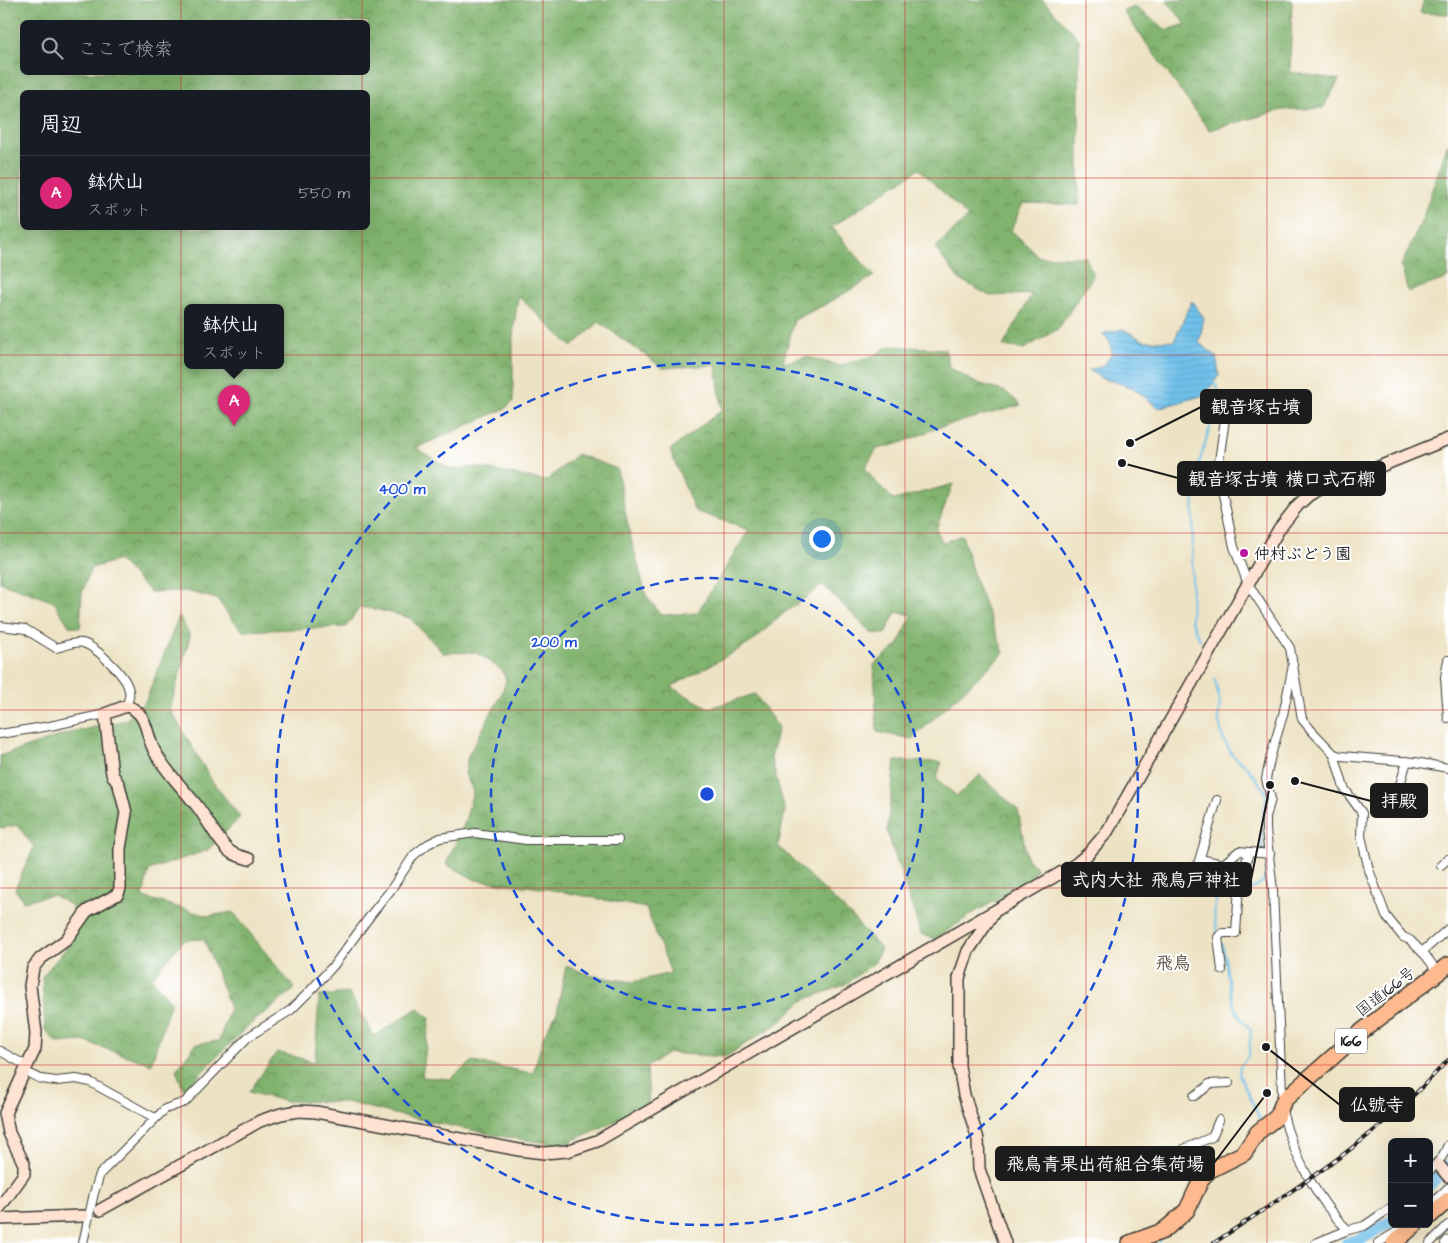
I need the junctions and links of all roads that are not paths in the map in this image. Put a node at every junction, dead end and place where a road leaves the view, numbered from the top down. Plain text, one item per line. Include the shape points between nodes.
1 (1228, 398) dead end
2 (1448, 439) edge
3 (1248, 584) junction
4 (0, 626) edge
5 (1448, 660) edge
6 (1294, 665) junction
7 (126, 706) junction
8 (105, 714) junction
9 (1448, 718) edge
10 (0, 734) edge
11 (1334, 754) junction
12 (1408, 761) junction
13 (1448, 768) edge
14 (1216, 800) dead end
15 (1393, 808) dead end
16 (618, 840) dead end
17 (1249, 852) junction
18 (1266, 854) junction
19 (249, 858) dead end
20 (1448, 859) edge
21 (1441, 864) dead end
22 (995, 911) junction
23 (1448, 929) edge
24 (1422, 952) junction
25 (1442, 969) edge
26 (1222, 970) dead end
27 (0, 1051) edge
28 (25, 1068) junction
29 (1228, 1083) dead end
30 (1194, 1096) dead end
31 (1283, 1104) junction
32 (155, 1118) junction
33 (1219, 1120) dead end
34 (1448, 1145) edge
35 (1435, 1166) edge
36 (1188, 1171) dead end
37 (1448, 1176) edge
38 (1448, 1188) edge
39 (1448, 1195) edge
40 (1448, 1200) edge
41 (1433, 1202) edge
42 (0, 1207) edge
43 (1433, 1208) edge
44 (100, 1210) dead end
45 (1388, 1210) edge
46 (1433, 1213) edge
47 (83, 1216) dead end
48 (0, 1219) edge
49 (1446, 1226) edge
50 (1403, 1228) edge
51 (1411, 1228) edge
52 (1418, 1228) edge
53 (1348, 1230) junction
54 (1448, 1240) edge
55 (83, 1243) edge
56 (1005, 1243) edge
57 (1130, 1243) edge
58 (1316, 1243) edge
59 (1378, 1243) edge
60 (1394, 1243) edge
61 (1401, 1243) edge
62 (1431, 1243) edge
63 (1445, 1243) edge

1 - 3 street via 1219,461 1220,480 1230,534
2 - 3 street via 1333,482 1309,495 1279,529
3 - 6 street via 1290,648
3 - 22 street via 1107,832 1076,864
4 - 7 street via 25,629 56,648 81,642 93,647 128,686 130,697
5 - 9 street via 1445,677
6 - 11 street via 1302,718
6 - 18 street via 1266,779 1271,799 1266,817
7 - 8 street
7 - 19 street via 133,708 145,721 155,752 229,852
8 - 10 street
8 - 28 street via 112,774 119,785 126,813 120,848 120,888 118,894 87,911 66,940 33,968 30,986 36,1041
11 - 12 street
11 - 24 street via 1344,788 1362,813 1361,836 1369,870 1386,916 1403,937
12 - 13 street
12 - 15 street
14 - 17 street via 1199,861 1223,864 1240,851
16 - 32 street via 526,840 475,833 440,838 428,844 414,855 334,965 310,991 290,1010 248,1037 185,1102 165,1109
17 - 18 street
17 - 26 street via 1239,886 1236,933 1220,935
18 - 31 street via 1275,927
20 - 21 street
22 - 44 street via 597,1141 574,1149 532,1152 337,1115 299,1111 260,1121
22 - 56 street via 968,950 959,978 959,1066 978,1139 979,1169
23 - 24 street
24 - 25 street via 1432,964
25 - 31 highway, 国道166号 / 166 via 1351,1040 1292,1092
27 - 28 street
28 - 32 street via 41,1078 90,1082
28 - 42 street via 5,1113 9,1133 24,1164 24,1174
29 - 30 street via 1209,1084
31 - 53 street via 1286,1126 1307,1175 1336,1219
31 - 57 highway, 国道166号 / 166 via 1277,1117 1244,1153 1210,1170 1202,1178 1187,1210 1175,1221 1163,1230
32 - 55 street via 100,1174
33 - 36 street via 1212,1137 1184,1149
34 - 35 street
35 - 37 street
38 - 41 street
39 - 43 highway
40 - 46 highway
45 - 53 street via 1364,1226
47 - 48 street
49 - 62 street
50 - 59 street
51 - 60 highway
52 - 61 highway
53 - 58 street
54 - 63 street

